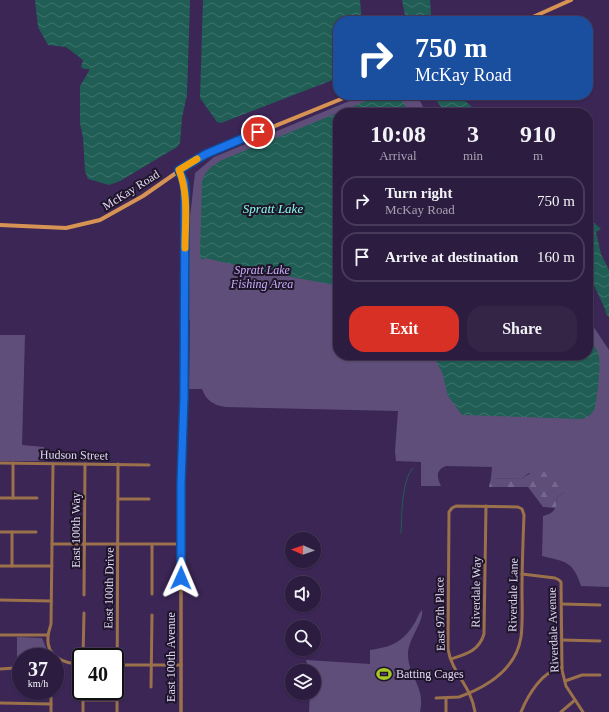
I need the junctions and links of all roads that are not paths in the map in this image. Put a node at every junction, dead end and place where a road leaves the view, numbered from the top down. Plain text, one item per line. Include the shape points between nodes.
1 (571, 0) edge
2 (535, 16) edge
3 (339, 100) edge
4 (179, 170) junction
5 (0, 225) edge
6 (0, 463) edge
7 (13, 463) junction
8 (53, 464) junction
9 (85, 464) junction
10 (118, 464) junction
11 (149, 465) dead end
12 (0, 498) edge
13 (13, 498) junction
14 (38, 498) dead end
15 (119, 499) junction
16 (149, 499) dead end
17 (486, 506) junction
18 (0, 532) edge
19 (12, 532) junction
20 (36, 532) dead end
21 (52, 544) junction
22 (85, 544) junction
23 (119, 544) junction
24 (152, 544) junction
25 (181, 544) junction
26 (0, 566) edge
27 (12, 566) junction
28 (52, 566) junction
29 (522, 574) junction
30 (152, 594) dead end
31 (84, 595) dead end
32 (0, 600) edge
33 (51, 601) junction
34 (562, 604) junction
35 (600, 605) dead end
36 (84, 613) dead end
37 (152, 615) dead end
38 (0, 635) edge
39 (48, 635) junction
40 (562, 640) junction
41 (600, 641) dead end
42 (50, 648) edge
43 (83, 648) edge
44 (116, 648) edge
45 (451, 659) junction
46 (124, 664) edge
47 (152, 665) junction
48 (181, 665) junction
49 (562, 667) junction
50 (0, 668) edge
51 (12, 668) edge
52 (600, 675) dead end
53 (565, 682) junction
54 (151, 687) dead end
55 (470, 692) junction
56 (436, 698) dead end
57 (446, 698) junction
58 (51, 700) edge
59 (83, 700) edge
60 (117, 700) edge
61 (575, 700) junction
62 (0, 703) edge
63 (51, 704) junction
64 (51, 712) edge
65 (83, 712) edge
66 (117, 712) edge
67 (181, 712) edge
68 (446, 712) edge
69 (475, 712) edge
70 (521, 712) edge
71 (561, 712) edge
72 (583, 712) edge

1 - 2 main road
3 - 4 main road, McKay Road via 224,146
4 - 5 main road, McKay Road via 143,196 100,220 66,228
4 - 25 street, East 100th Avenue via 185,192
6 - 7 street, Hudson Street
7 - 8 street, Hudson Street
7 - 13 street
8 - 9 street, Hudson Street
8 - 21 street
9 - 10 street, Hudson Street
9 - 22 street, East 100th Way
10 - 11 street, Hudson Street
10 - 15 street, East 100th Drive
12 - 13 street
13 - 14 street
15 - 16 street
15 - 23 street, East 100th Drive
17 - 29 street, Riverdale Lane via 516,506 522,510
17 - 45 street, Riverdale Way via 484,634 474,650
17 - 45 street, East 97th Place via 456,506 449,514 448,640
18 - 19 street
19 - 20 street
19 - 27 street
21 - 22 street
21 - 28 street
22 - 23 street
22 - 31 street, East 100th Way
23 - 24 street
23 - 44 street, East 100th Drive
24 - 25 street
24 - 30 street
25 - 48 street, East 100th Avenue
26 - 27 street
27 - 28 street
28 - 33 street
29 - 34 street, Riverdale Avenue via 559,580 562,586
29 - 55 street, Riverdale Lane via 522,632 516,653 500,675
32 - 33 street
33 - 39 street via 51,624
34 - 35 street
34 - 40 street, Riverdale Avenue
36 - 43 street
37 - 47 street
38 - 39 street
39 - 42 street
40 - 41 street
40 - 49 street, Riverdale Avenue
45 - 55 street, East 97th Place
46 - 47 street
47 - 48 street
47 - 54 street
48 - 67 street, East 100th Avenue
49 - 53 street, Riverdale Avenue
49 - 70 street via 553,669 538,683
50 - 51 street
52 - 53 street via 582,676
53 - 61 street, Riverdale Avenue
55 - 57 street, Riverdale Lane via 459,697
55 - 69 street, East 97th Place
56 - 57 street, Riverdale Lane
57 - 68 street
58 - 63 street
59 - 65 street
60 - 66 street, East 100th Drive
61 - 71 street
61 - 72 street, Riverdale Avenue
62 - 63 street
63 - 64 street

